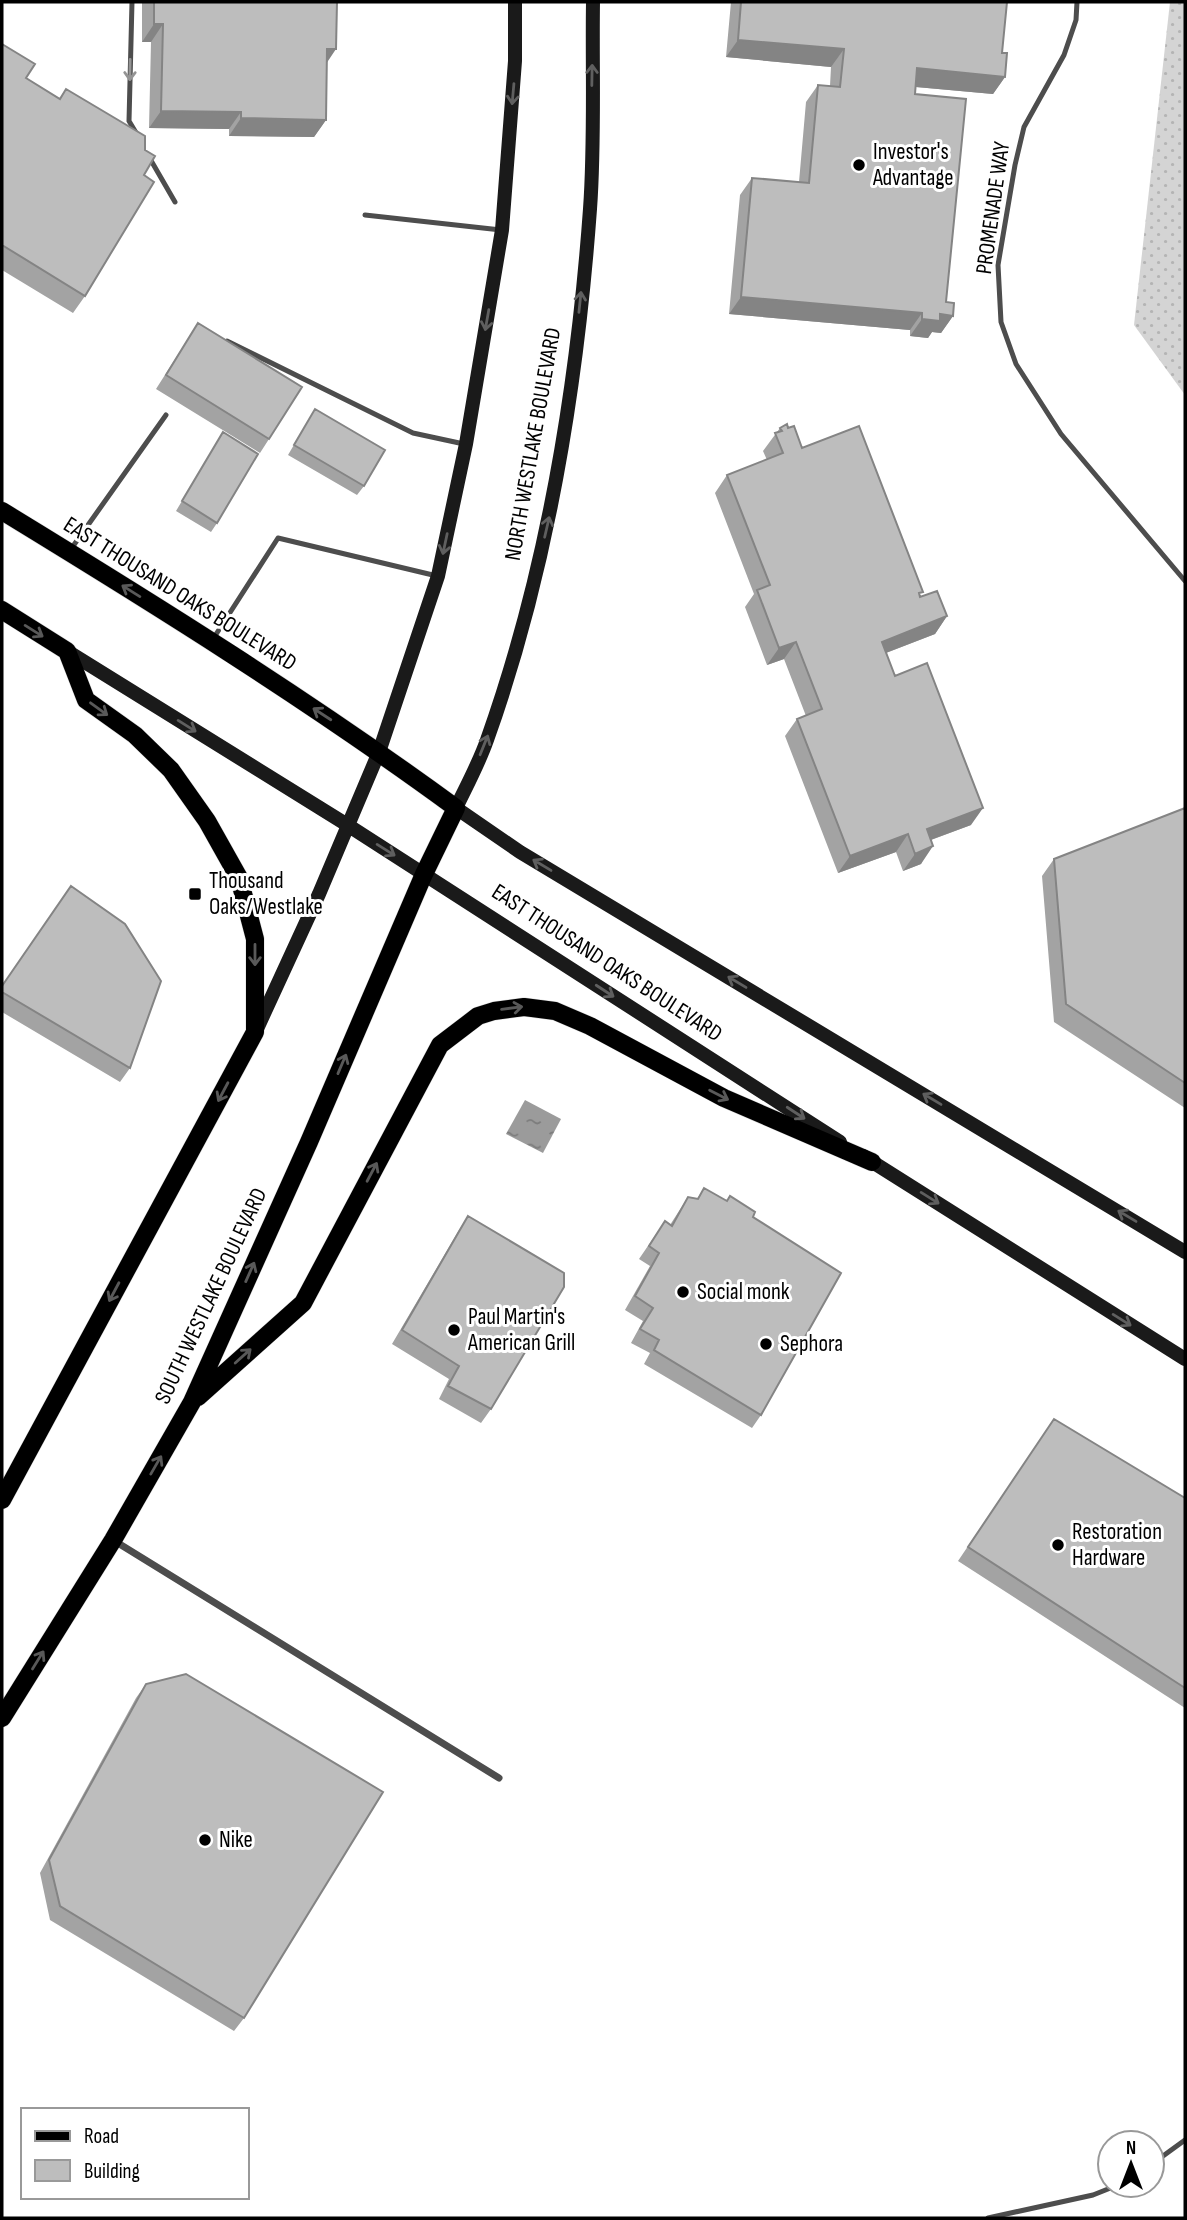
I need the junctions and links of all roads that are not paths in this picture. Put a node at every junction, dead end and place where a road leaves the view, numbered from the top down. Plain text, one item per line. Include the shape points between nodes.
1 (132, 2) edge
2 (515, 2) edge
3 (593, 2) edge
4 (1077, 2) edge
5 (142, 144) edge
6 (149, 156) edge
7 (175, 202) dead end
8 (365, 215) dead end
9 (502, 230) junction
10 (227, 341) edge
11 (166, 415) dead end
12 (466, 444) junction
13 (2, 510) edge
14 (69, 552) junction
15 (438, 576) junction
16 (1185, 581) edge
17 (2, 610) edge
18 (212, 642) junction
19 (67, 651) junction
20 (379, 752) junction
21 (456, 808) junction
22 (349, 827) junction
23 (424, 874) junction
24 (255, 1032) junction
25 (872, 1162) junction
26 (1185, 1252) edge
27 (1185, 1359) edge
28 (192, 1402) junction
29 (2, 1500) edge
30 (113, 1540) junction
31 (2, 1718) edge
32 (499, 1778) dead end
33 (1185, 2140) edge
34 (1166, 2154) edge
35 (1096, 2194) edge
36 (988, 2218) edge

1 -> 5 lane via 129,121
2 -> 9 main road
21 -> 3 main road, NORTH WESTLAKE BOULEVARD via 486,742 528,609 570,397 590,207
4 - 16 lane, PROMENADE WAY via 1064,55 1024,127 1014,165 998,265 1001,322 1016,364 1060,434
6 - 7 lane
8 - 9 lane
9 -> 12 main road
10 - 12 lane via 413,433
11 - 14 lane
12 -> 15 main road
13 - 14 main road, EAST THOUSAND OAKS BOULEVARD
18 -> 14 main road, EAST THOUSAND OAKS BOULEVARD
15 - 18 lane via 278,538
15 - 20 main road
17 -> 19 main road, EAST THOUSAND OAKS BOULEVARD
20 -> 18 main road, EAST THOUSAND OAKS BOULEVARD
19 -> 22 main road, EAST THOUSAND OAKS BOULEVARD
19 -> 24 main road via 86,699 135,735 171,770 239,878 255,939
20 - 21 main road, EAST THOUSAND OAKS BOULEVARD
20 - 22 main road
21 - 23 main road, NORTH WESTLAKE BOULEVARD
26 -> 21 main road, EAST THOUSAND OAKS BOULEVARD via 520,852
22 -> 23 main road, EAST THOUSAND OAKS BOULEVARD
22 - 24 main road
23 -> 25 main road, EAST THOUSAND OAKS BOULEVARD
28 -> 23 main road, SOUTH WESTLAKE BOULEVARD
24 -> 29 main road
25 -> 27 main road, EAST THOUSAND OAKS BOULEVARD
28 -> 25 main road via 303,1303 440,1045 478,1016 524,1007 555,1011 724,1098
30 -> 28 main road, SOUTH WESTLAKE BOULEVARD
31 -> 30 main road, SOUTH WESTLAKE BOULEVARD
30 - 32 street
33 - 34 lane
35 - 36 lane

